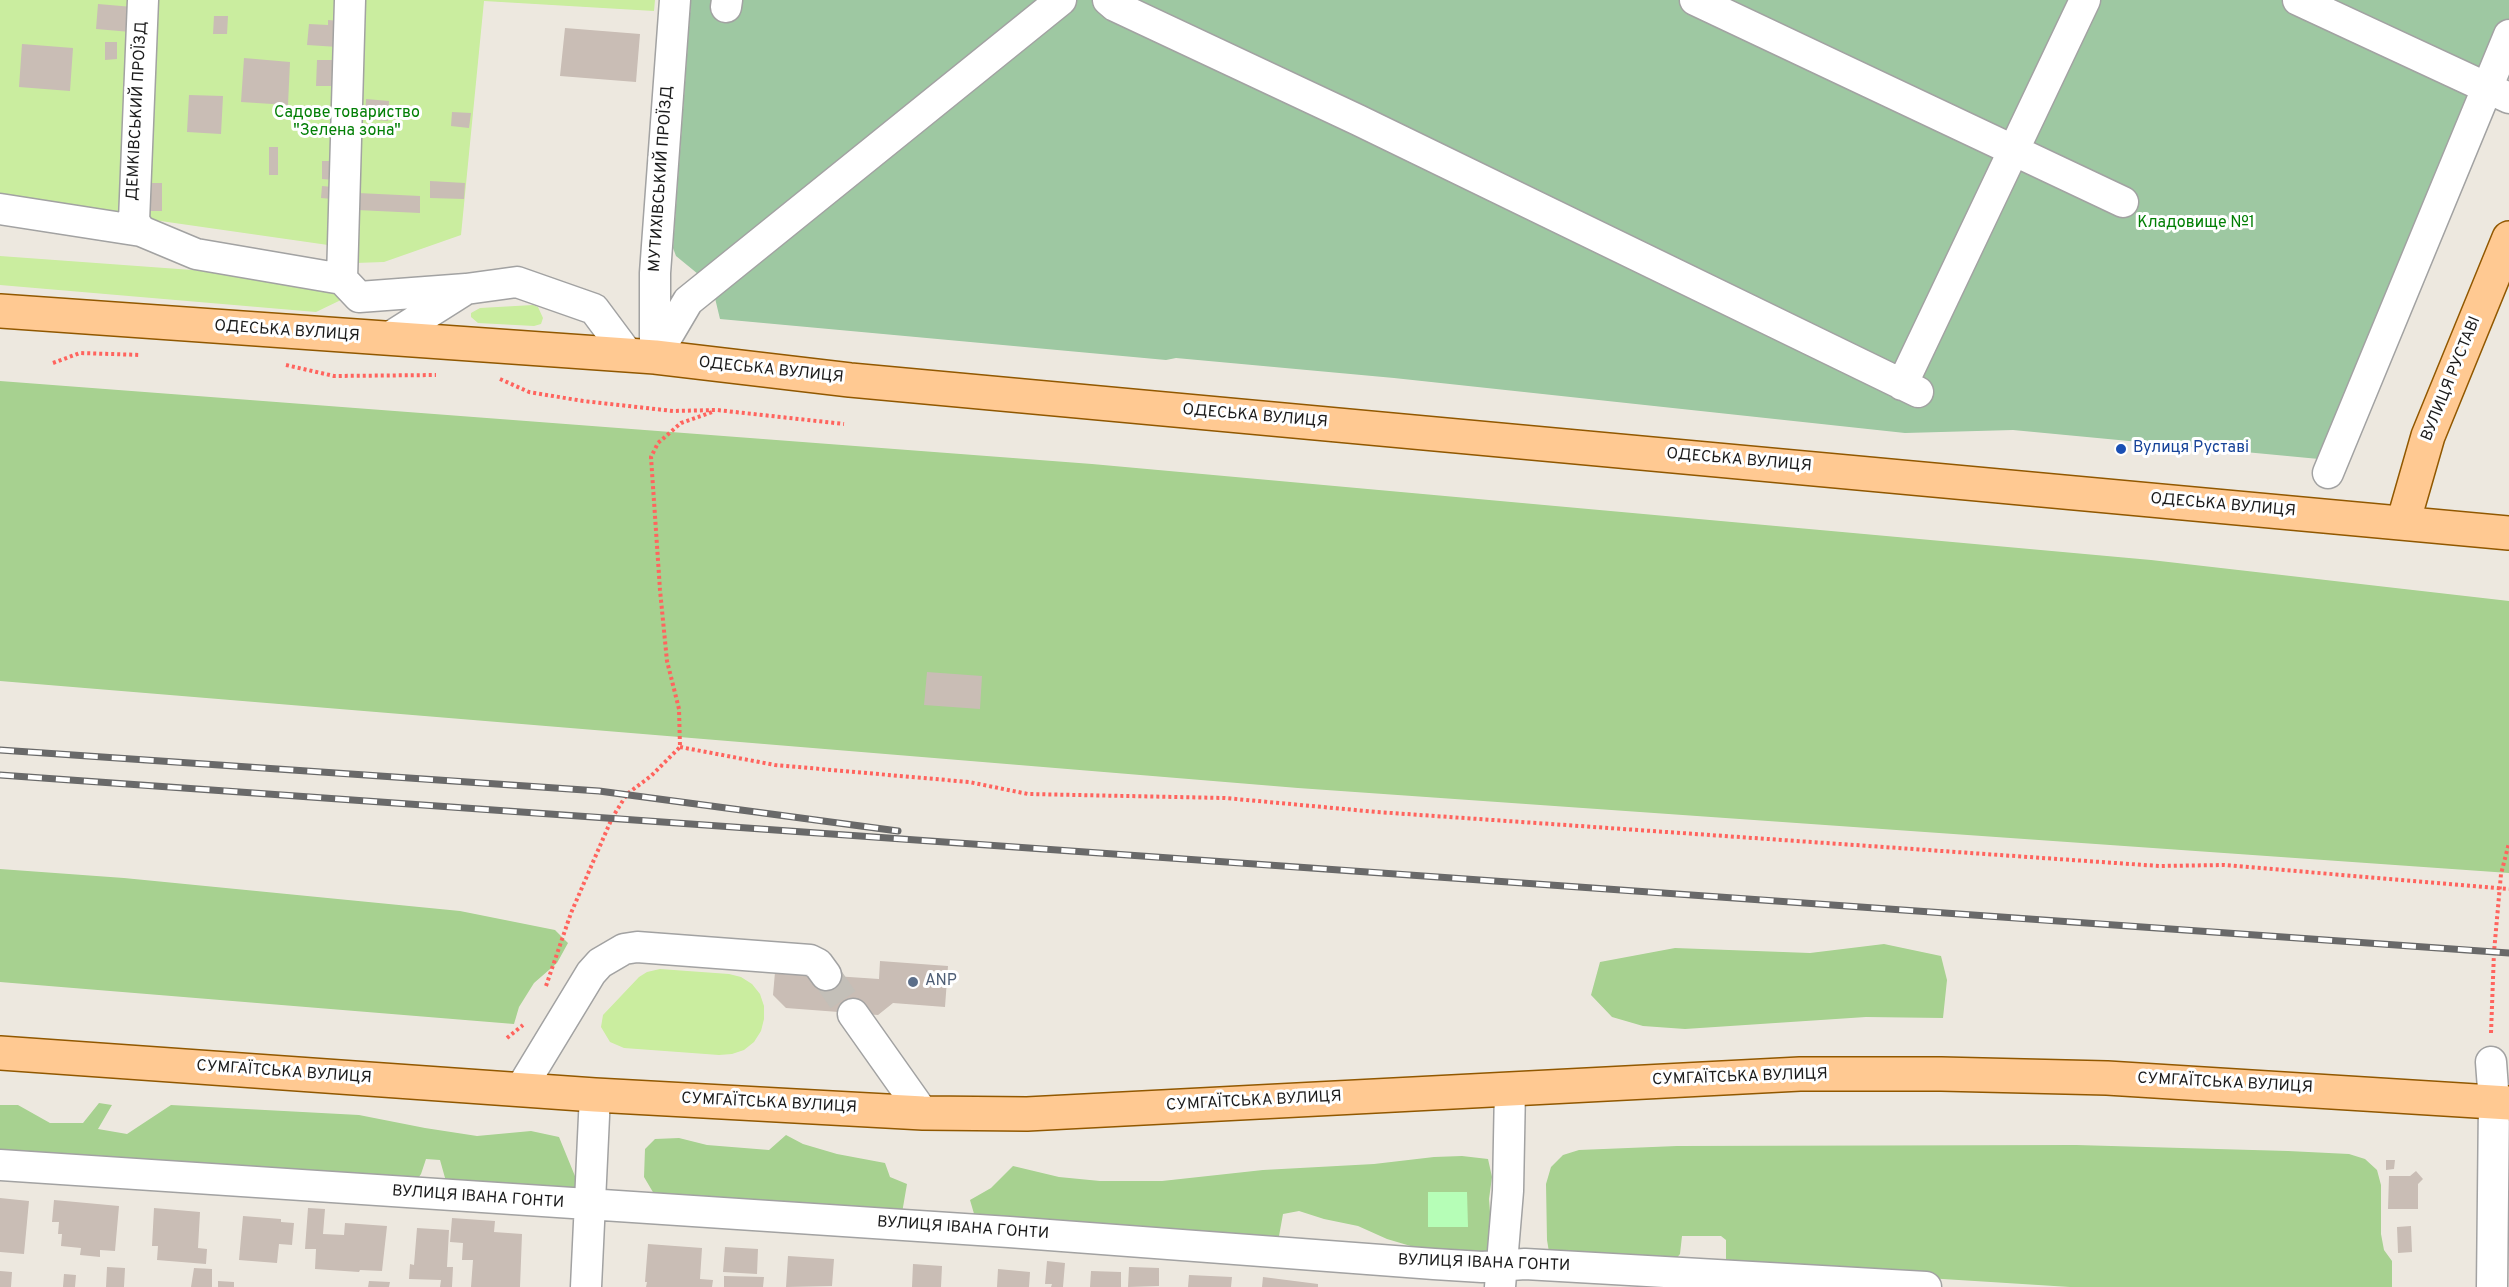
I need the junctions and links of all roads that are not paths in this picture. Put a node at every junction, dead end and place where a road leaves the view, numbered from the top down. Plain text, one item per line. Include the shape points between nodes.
1 (143, 0) edge
2 (351, 0) edge
3 (675, 0) edge
4 (1061, 0) edge
5 (1108, 0) edge
6 (1695, 0) edge
7 (2085, 0) edge
8 (2298, 0) edge
9 (2509, 35) edge
10 (2498, 93) edge
11 (2014, 150) junction
12 (2123, 202) dead end
13 (0, 209) edge
14 (137, 226) junction
15 (2509, 238) edge
16 (342, 279) junction
17 (466, 289) junction
18 (0, 311) edge
19 (387, 339) junction
20 (642, 356) junction
21 (2328, 473) dead end
22 (2403, 523) junction
23 (2509, 533) edge
24 (826, 975) tunnel mouth
25 (853, 1014) tunnel mouth
26 (0, 1053) edge
27 (2491, 1062) road end
28 (1510, 1088) junction
29 (520, 1090) junction
30 (595, 1095) junction
31 (2502, 1102) edge
32 (923, 1113) junction
33 (0, 1165) edge
34 (591, 1205) junction
35 (1501, 1276) edge
36 (586, 1287) edge
37 (1926, 1287) edge
38 (2492, 1287) edge

1 - 14 street, ДЕМКІВСЬКИЙ ПРОЇЗД
2 - 16 street
3 - 20 street, МУТИХІВСЬКИЙ ПРОЇЗД via 655,273
4 - 20 street via 688,301
5 - 11 street via 1910,388
6 - 11 street
7 - 11 street
8 - 10 street
9 - 10 street
10 - 21 street
11 - 12 street
13 - 14 street
14 - 16 street via 196,254
15 - 22 main road, ВУЛИЦЯ РУСТАВІ via 2428,436
16 - 17 street via 359,297
17 - 19 street
17 - 20 street via 517,282 594,309
18 - 19 main road, ОДЕСЬКА ВУЛИЦЯ
19 - 20 main road, ОДЕСЬКА ВУЛИЦЯ
20 - 22 main road, ОДЕСЬКА ВУЛИЦЯ via 862,381
22 - 23 main road, ОДЕСЬКА ВУЛИЦЯ
24 - 29 street via 810,960 624,949 591,973
25 - 32 street
26 - 29 main road, СУМГАЇТСЬКА ВУЛИЦЯ
27 - 31 street
28 - 31 main road, СУМГАЇТСЬКА ВУЛИЦЯ via 1800,1074 1941,1074 2107,1078
28 - 32 main road, СУМГАЇТСЬКА ВУЛИЦЯ via 1027,1114
28 - 35 street via 1509,1181
29 - 30 main road, СУМГАЇТСЬКА ВУЛИЦЯ
30 - 32 main road, СУМГАЇТСЬКА ВУЛИЦЯ
30 - 34 street
31 - 38 street
33 - 34 street, ВУЛИЦЯ ІВАНА ГОНТИ
34 - 35 street, ВУЛИЦЯ ІВАНА ГОНТИ via 1482,1267
34 - 36 street
35 - 37 street, ВУЛИЦЯ ІВАНА ГОНТИ via 1537,1264

